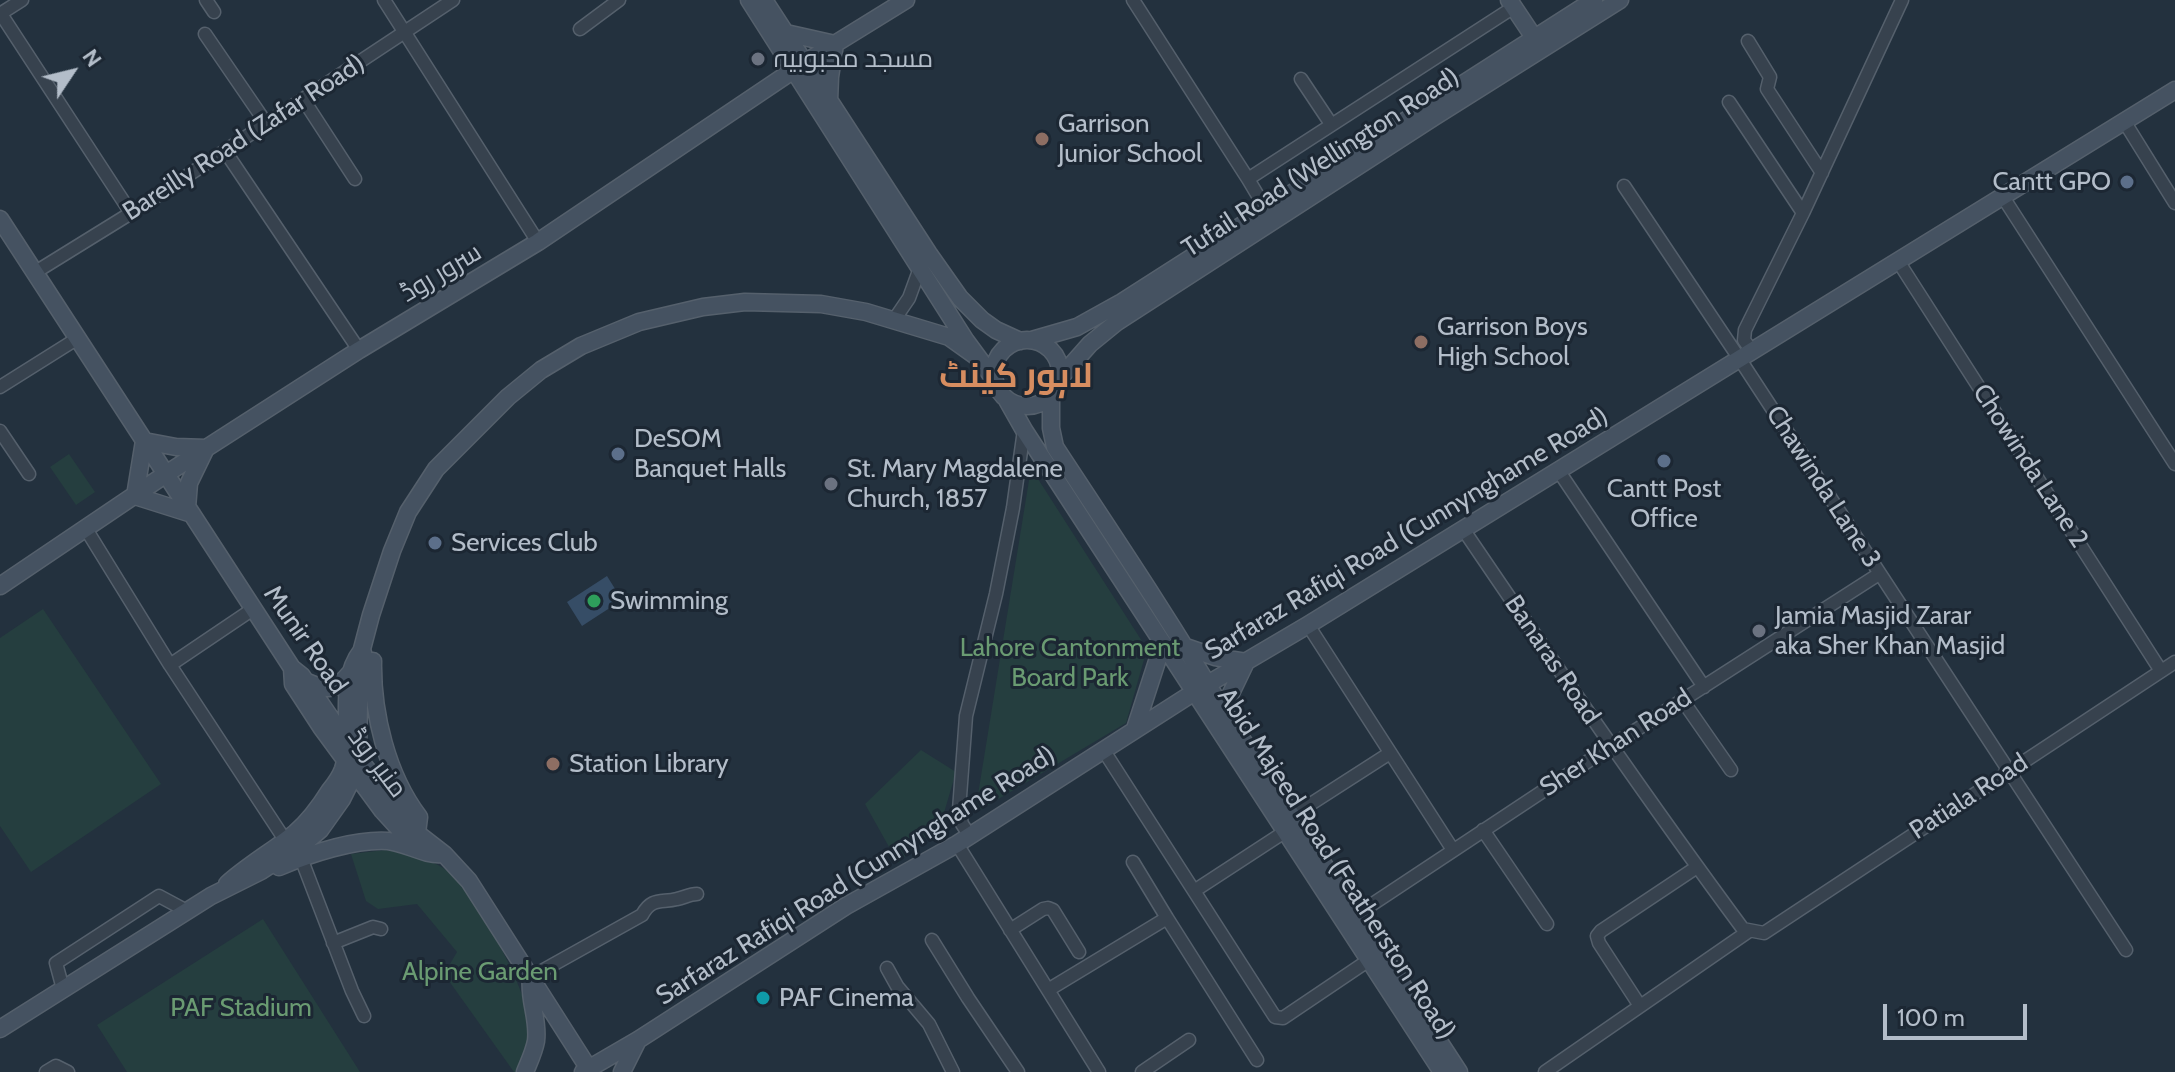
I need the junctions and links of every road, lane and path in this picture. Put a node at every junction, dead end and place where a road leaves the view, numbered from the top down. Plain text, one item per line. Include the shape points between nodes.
1 (22, 0) edge
2 (206, 0) edge
3 (384, 0) edge
4 (453, 0) edge
5 (619, 0) edge
6 (749, 0) edge
7 (764, 0) edge
8 (906, 0) edge
9 (1133, 0) edge
10 (1594, 0) edge
11 (1620, 0) edge
12 (1902, 0) edge
13 (1512, 3) edge
14 (214, 12) dead end
15 (0, 14) edge
16 (580, 29) dead end
17 (405, 32) junction
18 (786, 33) junction
19 (205, 34) dead end
20 (1535, 39) junction
21 (1748, 41) dead end
22 (835, 44) junction
23 (781, 50) junction
24 (799, 67) junction
25 (1301, 79) dead end
26 (768, 88) junction
27 (806, 90) junction
28 (2172, 97) edge
29 (303, 99) junction
30 (829, 101) junction
31 (1729, 102) dead end
32 (2124, 121) junction
33 (266, 123) junction
34 (1331, 124) junction
35 (225, 151) junction
36 (1822, 173) junction
37 (355, 179) dead end
38 (1248, 179) junction
39 (1624, 186) dead end
40 (2003, 197) junction
41 (2175, 203) edge
42 (1267, 211) junction
43 (131, 213) junction
44 (1803, 213) junction
45 (0, 219) edge
46 (538, 242) junction
47 (1898, 261) junction
48 (920, 268) junction
49 (34, 273) junction
50 (894, 320) junction
51 (78, 338) junction
52 (1026, 340) junction
53 (359, 350) junction
54 (1745, 354) junction
55 (977, 357) junction
56 (994, 379) junction
57 (1059, 379) junction
58 (0, 387) edge
59 (1051, 395) junction
60 (1007, 400) junction
61 (1024, 430) junction
62 (0, 431) edge
63 (144, 441) junction
64 (206, 448) junction
65 (2175, 464) edge
66 (1558, 470) junction
67 (29, 474) dead end
68 (166, 474) junction
69 (135, 496) junction
70 (189, 511) junction
71 (86, 529) junction
72 (1463, 529) junction
73 (1879, 574) junction
74 (0, 586) edge
75 (253, 609) junction
76 (371, 615) junction
77 (1308, 625) junction
78 (1163, 643) junction
79 (1186, 647) junction
80 (362, 649) junction
81 (1246, 662) junction
82 (2175, 662) edge
83 (170, 665) junction
84 (292, 668) junction
85 (2161, 671) junction
86 (350, 673) junction
87 (305, 681) junction
88 (1202, 687) junction
89 (1704, 687) junction
90 (1683, 701) junction
91 (1223, 710) junction
92 (1135, 729) junction
93 (347, 742) junction
94 (1611, 746) junction
95 (1104, 751) junction
96 (1390, 753) junction
97 (353, 764) junction
98 (1731, 770) dead end
99 (2009, 770) junction
100 (1289, 823) junction
101 (1483, 830) junction
102 (415, 831) junction
103 (285, 840) junction
104 (964, 840) junction
105 (1453, 850) junction
106 (444, 854) junction
107 (301, 858) junction
108 (1133, 862) dead end
109 (1697, 867) junction
110 (261, 871) junction
111 (220, 891) junction
112 (1194, 891) junction
113 (697, 894) dead end
114 (1337, 897) junction
115 (187, 911) junction
116 (1356, 915) junction
117 (1167, 918) junction
118 (1547, 924) dead end
119 (381, 929) dead end
120 (1010, 930) junction
121 (1749, 931) junction
122 (932, 940) dead end
123 (333, 943) junction
124 (2126, 950) dead end
125 (1079, 952) dead end
126 (1369, 960) junction
127 (887, 968) dead end
128 (531, 977) junction
129 (63, 989) junction
130 (1048, 990) junction
131 (1640, 1006) junction
132 (364, 1016) dead end
133 (0, 1029) edge
134 (638, 1040) junction
135 (1189, 1040) dead end
136 (1257, 1060) dead end
137 (588, 1071) edge
138 (46, 1072) edge
139 (68, 1072) edge
140 (525, 1072) edge
141 (622, 1072) edge
142 (953, 1072) edge
143 (1018, 1072) edge
144 (1099, 1072) edge
145 (1142, 1072) edge
146 (1442, 1072) edge
147 (1459, 1072) edge
148 (1545, 1072) edge

1 - 15 street
2 - 14 street
3 - 17 street
4 - 17 street, Bareilly Road (Zafar Road)
5 - 16 street
6 - 23 street
7 - 18 street
8 - 22 street, سرور روڈ
9 - 38 street
10 - 20 street, Tufail Road (Wellington Road)
11 - 57 street, Tufail Road (Wellington Road) via 1117,322
12 - 36 street
13 - 20 street
13 - 34 street
15 - 43 street
17 - 29 street, Bareilly Road (Zafar Road)
17 - 46 street
18 - 22 street
18 - 24 street
19 - 33 street
20 - 42 street, Tufail Road (Wellington Road)
21 - 36 street via 1770,77 1767,89
22 - 24 street, سرور روڈ
22 - 30 street
23 - 24 street
23 - 26 street
24 - 26 street, سرور روڈ
24 - 27 street
24 - 30 street
25 - 34 street
26 - 27 street
26 - 46 street, سرور روڈ
27 - 48 street
28 - 32 street, Sarfaraz Rafiqi Road (Cunnynghame Road)
29 - 33 street, Bareilly Road (Zafar Road)
29 - 37 street
30 - 52 street via 960,298 996,330
31 - 44 street
32 - 40 street, Sarfaraz Rafiqi Road (Cunnynghame Road)
32 - 41 street
33 - 35 street, Bareilly Road (Zafar Road)
34 - 38 street
35 - 43 street, Bareilly Road (Zafar Road)
35 - 53 street
36 - 44 street
38 - 42 street
39 - 54 street, Chawinda Lane 3
40 - 47 street, Sarfaraz Rafiqi Road (Cunnynghame Road)
40 - 65 street
42 - 52 street, Tufail Road (Wellington Road) via 1098,316 1070,330
43 - 49 street, Bareilly Road (Zafar Road)
44 - 54 street via 1745,330
45 - 49 street, Munir Road
46 - 53 street, سرور روڈ
47 - 54 street, Sarfaraz Rafiqi Road (Cunnynghame Road)
47 - 85 street, Chowinda Lane 2
48 - 50 street
48 - 55 street
49 - 51 street, Munir Road
50 - 55 street via 949,337
50 - 76 street via 821,304 745,302 664,315 581,346 508,397 436,469 408,512
51 - 58 street
51 - 63 street, Munir Road
52 - 56 street via 1008,345 999,355
52 - 57 street via 1050,350
53 - 64 street, سرور روڈ
54 - 66 street, Sarfaraz Rafiqi Road (Cunnynghame Road)
54 - 73 street, Chawinda Lane 3
55 - 56 street
56 - 60 street
57 - 59 street
59 - 60 street via 1030,406
59 - 79 street, Abid Majeed Road (Featherston Road) via 1055,447
60 - 61 street, Abid Majeed Road (Featherston Road)
61 - 78 street, Abid Majeed Road (Featherston Road)
61 - 104 street via 1002,565 966,716 959,810
62 - 67 street
63 - 64 street
63 - 68 street, Munir Road
63 - 69 street
64 - 68 street, سرور روڈ
64 - 70 street via 189,483
66 - 72 street, Sarfaraz Rafiqi Road (Cunnynghame Road)
66 - 89 street
68 - 69 street, سرور روڈ
68 - 70 street, Munir Road
69 - 70 street
69 - 71 street, سرور روڈ
70 - 75 street, Munir Road
71 - 74 street, سرور روڈ
71 - 83 street
72 - 77 street, Sarfaraz Rafiqi Road (Cunnynghame Road)
72 - 94 street, Banaras Road
73 - 89 street, Sher Khan Road
73 - 99 street, Chawinda Lane 3
75 - 83 street
75 - 84 street, Munir Road
76 - 80 street
76 - 102 street via 378,712 397,781 419,817
77 - 81 street, Sarfaraz Rafiqi Road (Cunnynghame Road)
77 - 96 street
78 - 88 street, Abid Majeed Road (Featherston Road)
78 - 92 street
79 - 81 street
79 - 88 street, Abid Majeed Road (Featherston Road)
80 - 86 street
80 - 97 street
81 - 88 street, Sarfaraz Rafiqi Road (Cunnynghame Road)
81 - 91 street
82 - 85 street, Patiala Road
83 - 103 street
84 - 87 street, Munir Road
84 - 97 street, منیر روڈ via 293,684
85 - 99 street, Patiala Road
86 - 87 street via 334,688
86 - 93 street
87 - 93 street, Munir Road
88 - 91 street, Abid Majeed Road (Featherston Road)
88 - 92 street, Sarfaraz Rafiqi Road (Cunnynghame Road)
88 - 100 street, Abid Majeed Road (Featherston Road)
89 - 90 street, Sher Khan Road
90 - 94 street, Sher Khan Road
90 - 98 street
91 - 100 street, Abid Majeed Road (Featherston Road)
92 - 95 street, Sarfaraz Rafiqi Road (Cunnynghame Road)
93 - 97 street, Munir Road
94 - 101 street, Sher Khan Road
94 - 109 street, Banaras Road
95 - 104 street, Sarfaraz Rafiqi Road (Cunnynghame Road)
95 - 112 street
96 - 100 street
96 - 105 street
97 - 102 street, Munir Road
97 - 103 street via 312,816
97 - 110 street via 342,799 314,836
99 - 121 street, Patiala Road via 1764,933
99 - 124 street, Chawinda Lane 3
100 - 112 street
100 - 114 street, Abid Majeed Road (Featherston Road)
101 - 105 street, Sher Khan Road
101 - 118 street
102 - 106 street, Munir Road
103 - 111 street
104 - 120 street
104 - 134 street, Sarfaraz Rafiqi Road (Cunnynghame Road) via 834,913
105 - 116 street, Sher Khan Road
106 - 107 street via 389,841
106 - 128 street, Munir Road via 469,881
107 - 110 street
107 - 123 street
108 - 117 street
109 - 121 street, Banaras Road
109 - 131 street via 1597,936
110 - 111 street
111 - 115 street
112 - 126 street via 1275,1017 1283,1018
113 - 128 street via 649,905 642,915
114 - 116 street, Abid Majeed Road (Featherston Road)
114 - 126 street, Abid Majeed Road (Featherston Road)
115 - 129 street
115 - 129 street via 159,896 56,963
116 - 147 street, Abid Majeed Road (Featherston Road)
117 - 130 street
117 - 136 street
119 - 123 street via 373,927
120 - 125 street via 1048,908
120 - 130 street
121 - 131 street
122 - 143 street
123 - 132 street
126 - 146 street, Abid Majeed Road (Featherston Road)
127 - 142 street via 929,1024
128 - 137 street, Munir Road
128 - 140 street via 528,993 536,1042
129 - 133 street
130 - 144 street
131 - 148 street
134 - 137 street, Sarfaraz Rafiqi Road (Cunnynghame Road)
134 - 141 street
135 - 145 street
138 - 139 street via 56,1066

